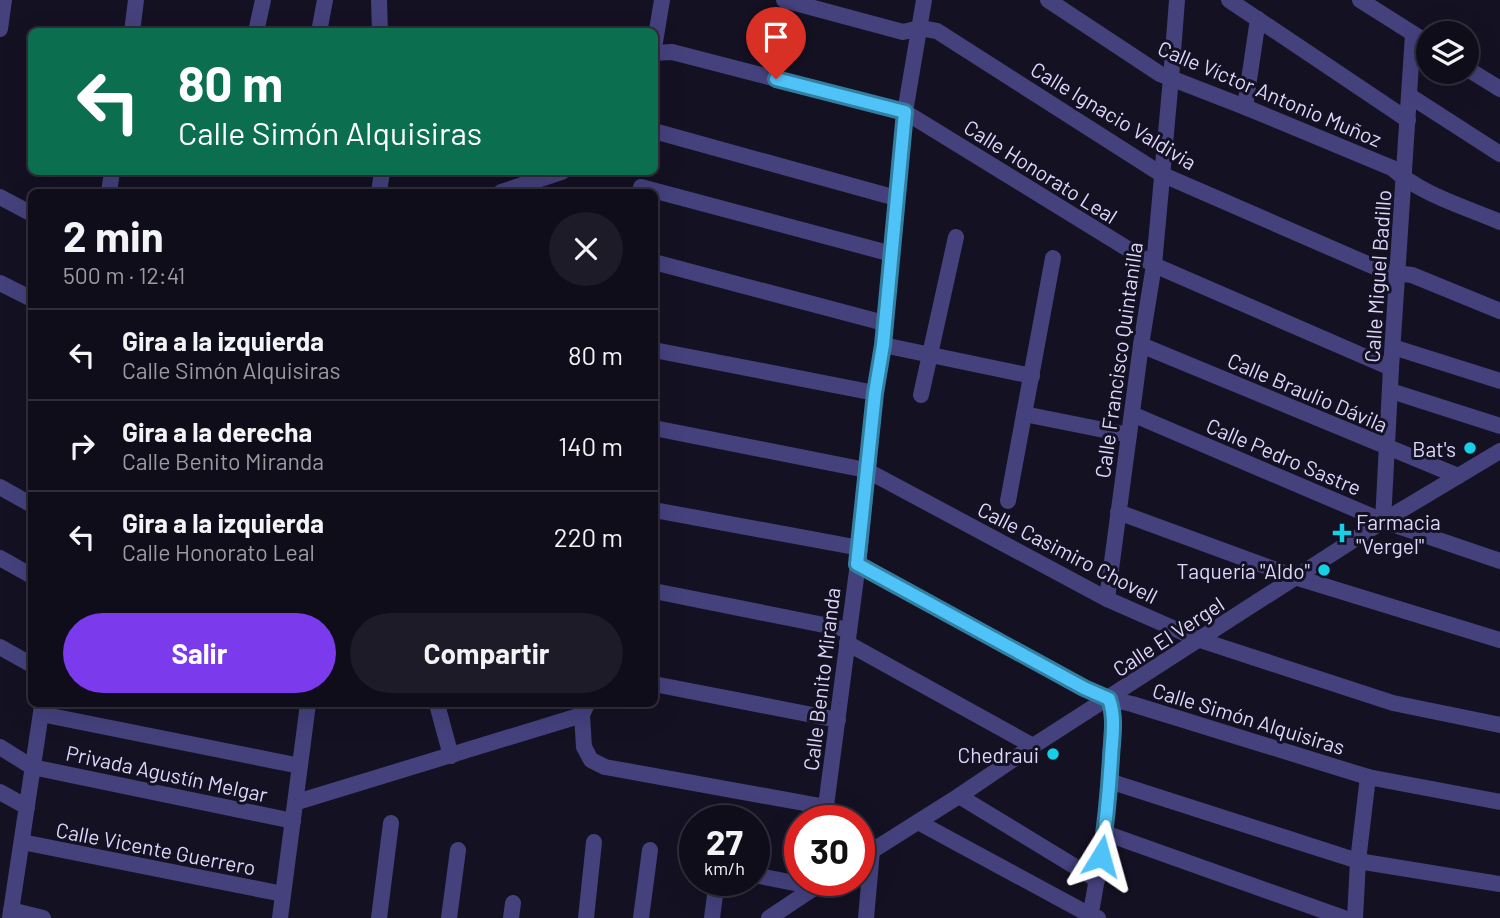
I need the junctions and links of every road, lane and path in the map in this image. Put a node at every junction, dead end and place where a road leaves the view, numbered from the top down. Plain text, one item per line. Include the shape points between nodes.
1 (4, 0) edge
2 (136, 0) edge
3 (263, 0) edge
4 (325, 0) edge
5 (379, 0) edge
6 (662, 0) edge
7 (784, 0) edge
8 (923, 0) edge
9 (1048, 0) edge
10 (1177, 0) edge
11 (1229, 0) edge
12 (1360, 0) edge
13 (1258, 19) junction
14 (132, 28) edge
15 (257, 28) edge
16 (320, 28) edge
17 (380, 28) edge
18 (658, 28) edge
19 (920, 28) junction
20 (0, 29) edge
21 (1413, 34) junction
22 (1416, 36) edge
23 (658, 51) edge
24 (1479, 76) edge
25 (1171, 78) junction
26 (1500, 89) edge
27 (1410, 96) junction
28 (1245, 107) junction
29 (905, 112) junction
30 (1408, 120) junction
31 (658, 132) edge
32 (1500, 154) edge
33 (1161, 174) junction
34 (553, 175) edge
35 (1405, 179) junction
36 (641, 184) edge
37 (510, 189) edge
38 (0, 197) edge
39 (896, 198) junction
40 (28, 212) edge
41 (1500, 222) edge
42 (956, 237) dead end
43 (892, 254) junction
44 (1053, 258) dead end
45 (658, 263) edge
46 (1154, 265) junction
47 (1397, 273) junction
48 (0, 283) edge
49 (28, 297) edge
50 (1500, 310) edge
51 (884, 323) junction
52 (883, 345) junction
53 (1141, 345) junction
54 (1393, 347) junction
55 (658, 351) edge
56 (930, 354) junction
57 (1391, 369) junction
58 (1032, 376) junction
59 (1500, 380) edge
60 (1391, 391) junction
61 (875, 393) junction
62 (921, 395) dead end
63 (1024, 414) junction
64 (1132, 414) junction
65 (1500, 426) edge
66 (658, 429) edge
67 (1129, 435) junction
68 (1388, 448) junction
69 (1500, 451) edge
70 (866, 470) junction
71 (1458, 476) junction
72 (0, 487) edge
73 (1008, 501) dead end
74 (28, 503) edge
75 (658, 511) edge
76 (1118, 512) junction
77 (1383, 521) junction
78 (858, 556) junction
79 (0, 558) edge
80 (1500, 561) edge
81 (28, 574) edge
82 (1298, 578) junction
83 (658, 592) edge
84 (1107, 600) junction
85 (848, 636) junction
86 (1200, 640) junction
87 (1500, 640) edge
88 (0, 647) edge
89 (28, 663) edge
90 (658, 685) edge
91 (1109, 699) junction
92 (309, 707) edge
93 (438, 708) dead end
94 (41, 709) edge
95 (584, 709) edge
96 (838, 720) junction
97 (1500, 724) edge
98 (1033, 746) junction
99 (0, 747) edge
100 (451, 756) junction
101 (32, 766) junction
102 (300, 766) junction
103 (1368, 777) junction
104 (1109, 781) junction
105 (0, 792) edge
106 (959, 796) junction
107 (297, 802) junction
108 (1500, 802) edge
109 (784, 805) edge
110 (826, 805) edge
111 (27, 807) junction
112 (293, 821) junction
113 (918, 822) junction
114 (391, 823) dead end
115 (1105, 833) junction
116 (22, 842) junction
117 (594, 842) dead end
118 (875, 849) edge
119 (458, 850) dead end
120 (650, 850) dead end
121 (1359, 861) junction
122 (1097, 880) junction
123 (1500, 884) edge
124 (283, 894) junction
125 (715, 896) edge
126 (800, 896) edge
127 (866, 896) edge
128 (10, 914) edge
129 (1093, 917) edge
130 (43, 918) edge
131 (281, 918) edge
132 (379, 918) edge
133 (449, 918) edge
134 (586, 918) edge
135 (641, 918) edge
136 (712, 918) edge
137 (769, 918) edge
138 (866, 918) edge
139 (1344, 918) edge
140 (1355, 918) edge

1 - 20 street
2 - 14 street
3 - 15 street
4 - 16 street
5 - 17 street
6 - 18 street
7 - 19 street, Calle Ignacio Valdivia via 903,32
8 - 19 street, Calle Benito Miranda
9 - 25 street, Calle Víctor Antonio Muñoz
10 - 25 street, Calle Francisco Quintanilla
11 - 13 street
12 - 21 street
13 - 28 street
13 - 30 street
19 - 29 street, Calle Benito Miranda
19 - 33 street, Calle Ignacio Valdivia via 937,31
21 - 22 street
21 - 27 street, Calle Miguel Badillo
23 - 29 street, Calle Honorato Leal
24 - 26 street
25 - 28 street, Calle Víctor Antonio Muñoz
25 - 33 street, Calle Francisco Quintanilla
27 - 30 street, Calle Miguel Badillo
27 - 32 street
28 - 35 street, Calle Víctor Antonio Muñoz via 1392,168
29 - 39 street, Calle Benito Miranda
29 - 46 street, Calle Honorato Leal
30 - 35 street, Calle Miguel Badillo
31 - 39 street
33 - 46 street, Calle Francisco Quintanilla
33 - 47 street, Calle Ignacio Valdivia
34 - 37 street
35 - 41 street, Calle Víctor Antonio Muñoz
35 - 47 street, Calle Miguel Badillo
36 - 43 street
38 - 40 street
39 - 43 street, Calle Benito Miranda
42 - 56 street
43 - 51 street, Calle Benito Miranda
44 - 58 street
45 - 51 street
46 - 53 street, Calle Francisco Quintanilla
46 - 57 street, Calle Honorato Leal
47 - 50 street, Calle Ignacio Valdivia
47 - 54 street, Calle Miguel Badillo
48 - 49 street
51 - 52 street, Calle Benito Miranda
52 - 56 street
52 - 61 street, Calle Benito Miranda
53 - 64 street, Calle Francisco Quintanilla
53 - 68 street, Calle Braulio Dávila
54 - 57 street, Calle Miguel Badillo
54 - 59 street
55 - 61 street
56 - 58 street
56 - 62 street
57 - 60 street, Calle Miguel Badillo
58 - 63 street
60 - 65 street
60 - 68 street, Calle Miguel Badillo
61 - 70 street, Calle Benito Miranda
63 - 67 street
63 - 73 street
64 - 67 street, Calle Francisco Quintanilla
64 - 77 street, Calle Pedro Sastre
66 - 70 street, Calle Casimiro Chovell
67 - 76 street, Calle Francisco Quintanilla
68 - 71 street, Calle Braulio Dávila
68 - 77 street, Calle Miguel Badillo
69 - 71 street, Calle El Vergel
70 - 78 street, Calle Benito Miranda
70 - 84 street, Calle Casimiro Chovell
71 - 77 street, Calle El Vergel
72 - 74 street
75 - 78 street, Calle Simón Alquisiras
76 - 82 street
76 - 84 street, Calle Francisco Quintanilla
77 - 80 street, Calle Pedro Sastre
77 - 82 street, Calle El Vergel
78 - 85 street, Calle Benito Miranda
78 - 91 street, Calle Simón Alquisiras
79 - 81 street
82 - 86 street, Calle El Vergel
82 - 87 street
83 - 85 street
84 - 86 street, Calle Casimiro Chovell
85 - 96 street, Calle Benito Miranda
85 - 98 street
86 - 91 street, Calle El Vergel
86 - 97 street, Calle Casimiro Chovell via 1393,704
88 - 89 street
90 - 96 street
91 - 98 street, Calle El Vergel
91 - 103 street, Calle Simón Alquisiras
91 - 104 street via 1113,711
92 - 102 street
93 - 100 street
94 - 101 street
94 - 102 street
95 - 100 street
95 - 109 street via 584,747 591,760 605,767
96 - 110 street, Calle Benito Miranda
98 - 106 street, Calle El Vergel
99 - 101 street, Privada Agustín Melgar
100 - 107 street
101 - 111 street
101 - 112 street, Privada Agustín Melgar
102 - 107 street
103 - 108 street, Calle Simón Alquisiras
103 - 121 street
104 - 115 street
104 - 121 street
105 - 111 street
106 - 113 street, Calle El Vergel
106 - 122 street
107 - 112 street
111 - 116 street
112 - 124 street
113 - 118 street, Calle El Vergel
113 - 129 street
114 - 132 street
115 - 122 street
115 - 139 street
116 - 124 street, Calle Vicente Guerrero
116 - 128 street
117 - 134 street
119 - 133 street
120 - 135 street
121 - 123 street
121 - 140 street
122 - 129 street
124 - 131 street
125 - 136 street
126 - 137 street
127 - 138 street
128 - 130 street

